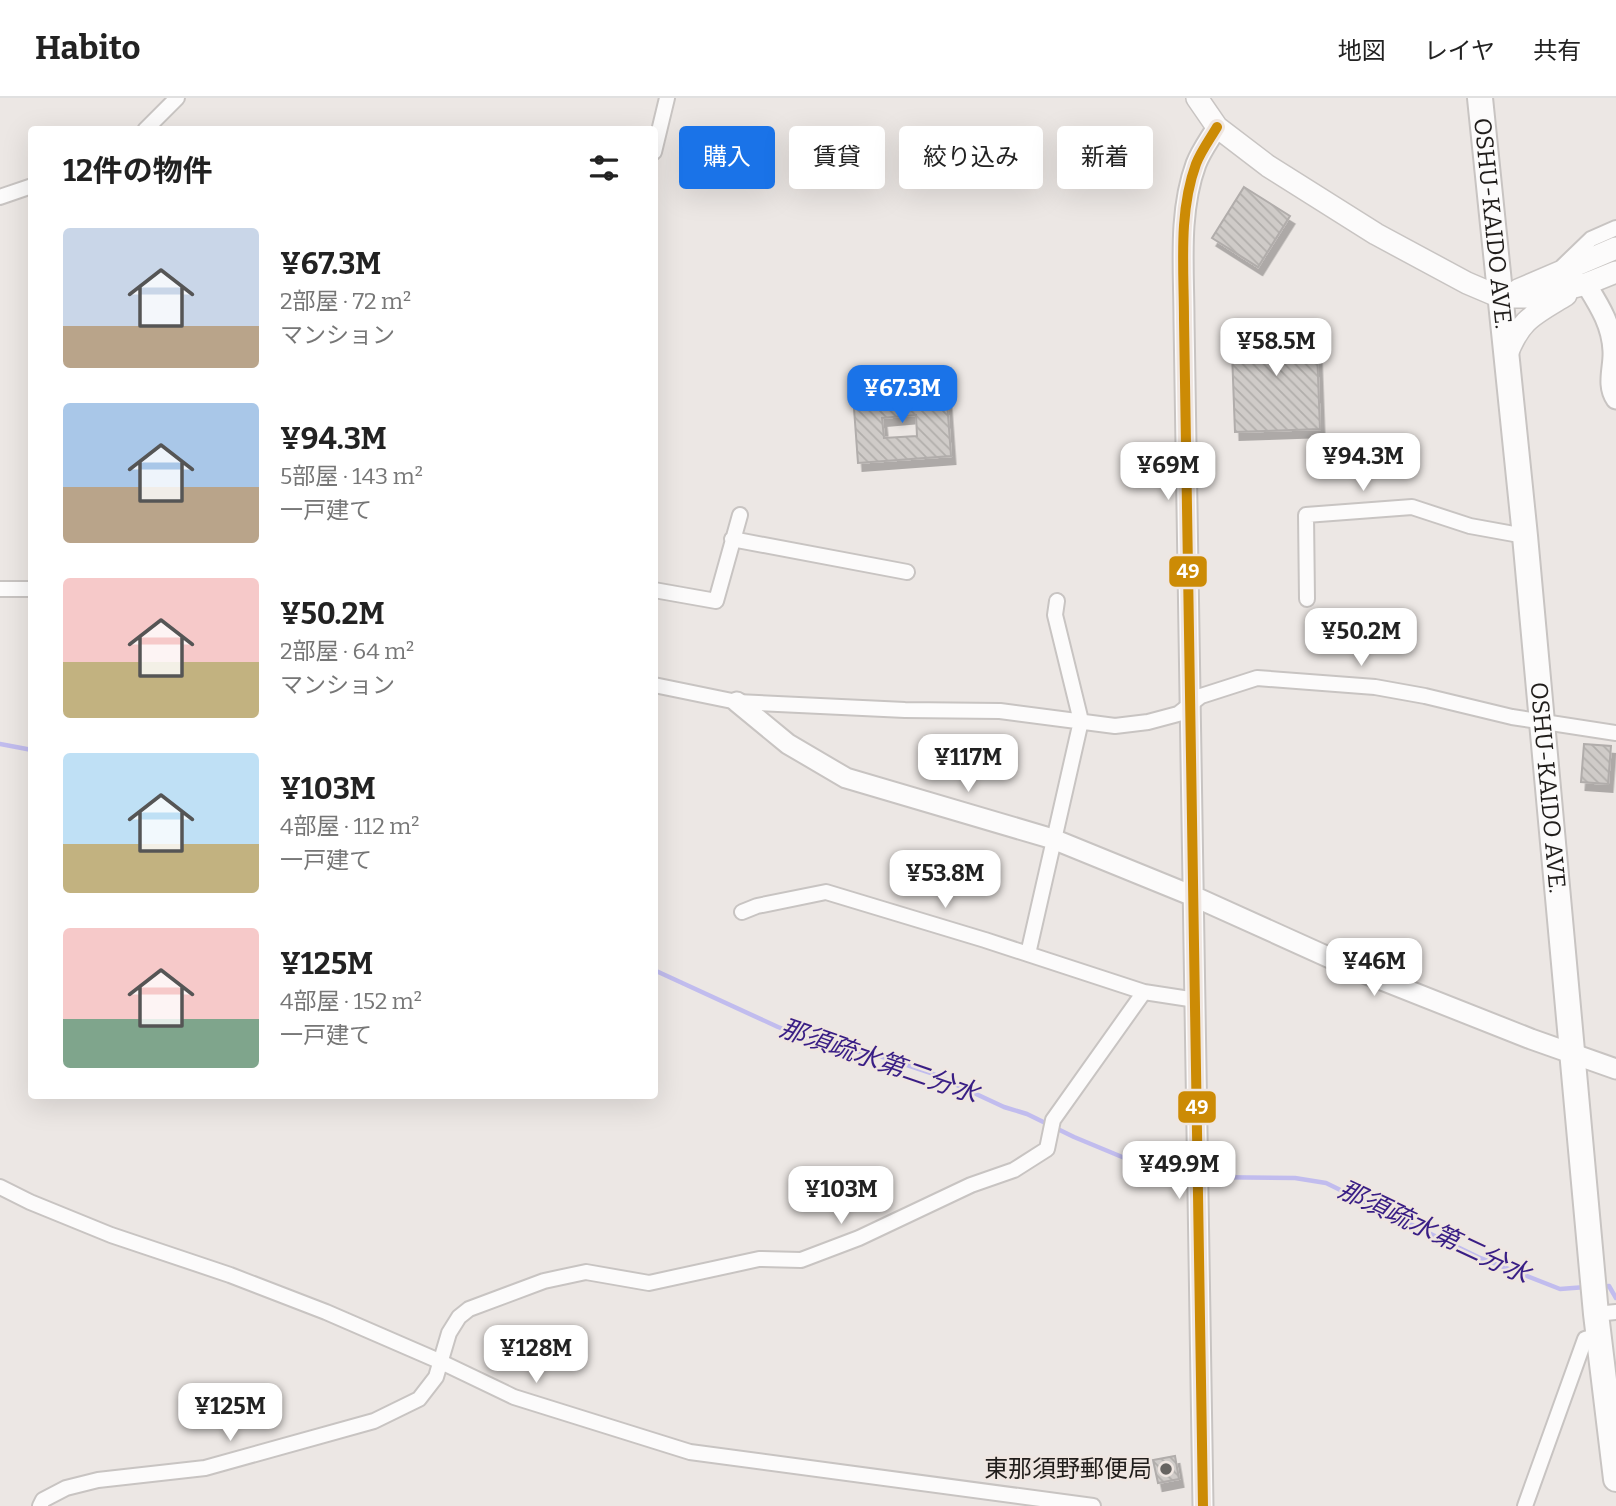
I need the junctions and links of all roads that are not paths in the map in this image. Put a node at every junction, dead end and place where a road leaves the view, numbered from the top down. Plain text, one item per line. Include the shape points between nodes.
1 (177, 98) edge
2 (667, 98) edge
3 (1197, 98) edge
4 (1480, 98) edge
5 (149, 126) edge
6 (1217, 127) junction
7 (658, 135) edge
8 (28, 187) edge
9 (0, 197) edge
10 (1616, 229) edge
11 (1616, 248) edge
12 (1616, 272) edge
13 (1555, 275) junction
14 (1586, 284) junction
15 (1616, 286) edge
16 (1500, 297) junction
17 (1506, 357) junction
18 (1616, 399) edge
19 (740, 515) dead end
20 (1525, 536) junction
21 (732, 539) junction
22 (906, 572) dead end
23 (0, 589) edge
24 (28, 589) edge
25 (658, 591) edge
26 (1307, 599) dead end
27 (1057, 601) dead end
28 (658, 686) edge
29 (737, 702) junction
30 (1190, 704) junction
31 (1081, 721) junction
32 (1542, 722) junction
33 (1616, 733) edge
34 (1053, 839) junction
35 (1193, 896) junction
36 (742, 912) dead end
37 (1028, 954) junction
38 (1144, 992) junction
39 (1196, 1000) junction
40 (1574, 1055) junction
41 (1616, 1069) edge
42 (0, 1187) edge
43 (1604, 1320) edge
44 (439, 1361) junction
45 (1616, 1479) edge
46 (40, 1506) edge
47 (1093, 1506) edge
48 (1203, 1506) edge
49 (1525, 1506) edge

1 - 5 street
2 - 7 street
3 - 6 main road
4 - 16 highway, OSHU-KAIDO AVE.
6 - 16 main road via 1268,166 1376,234
6 - 30 street via 1197,161 1185,209
8 - 9 street
10 - 13 street via 1591,239
11 - 13 main road
12 - 14 main road
13 - 16 main road
14 - 15 street
14 - 16 main road via 1532,296
14 - 17 main road via 1525,322
14 - 18 street via 1606,317 1613,349 1611,392
16 - 17 highway, OSHU-KAIDO AVE.
17 - 20 highway, OSHU-KAIDO AVE.
19 - 21 street
20 - 26 street via 1470,526 1412,507 1306,515
20 - 32 highway, OSHU-KAIDO AVE.
21 - 22 street
21 - 25 street via 716,601
23 - 24 street
27 - 31 street via 1055,615
28 - 29 street
29 - 31 street via 1000,711
29 - 34 street via 788,744 846,778
30 - 31 street via 1178,714 1148,722 1115,726
30 - 32 street via 1201,696 1258,678 1375,687
30 - 35 street
31 - 34 street
32 - 33 street
32 - 40 highway, OSHU-KAIDO AVE.
34 - 35 street
34 - 37 street
35 - 39 street
35 - 40 street via 1359,971
36 - 37 street via 826,892
37 - 38 street
38 - 39 street
38 - 44 street via 1053,1120 1046,1149 1014,1170 801,1260 759,1259 649,1283 586,1272 544,1280 469,1309 449,1333
39 - 48 street
40 - 41 street
40 - 43 highway, OSHU-KAIDO AVE.
42 - 44 street via 111,1235 326,1312
43 - 45 highway, OSHU-KAIDO AVE.
43 - 49 street via 1585,1339
44 - 46 street via 436,1377 419,1398 374,1421 205,1468 66,1488
44 - 47 street via 514,1396 690,1452

